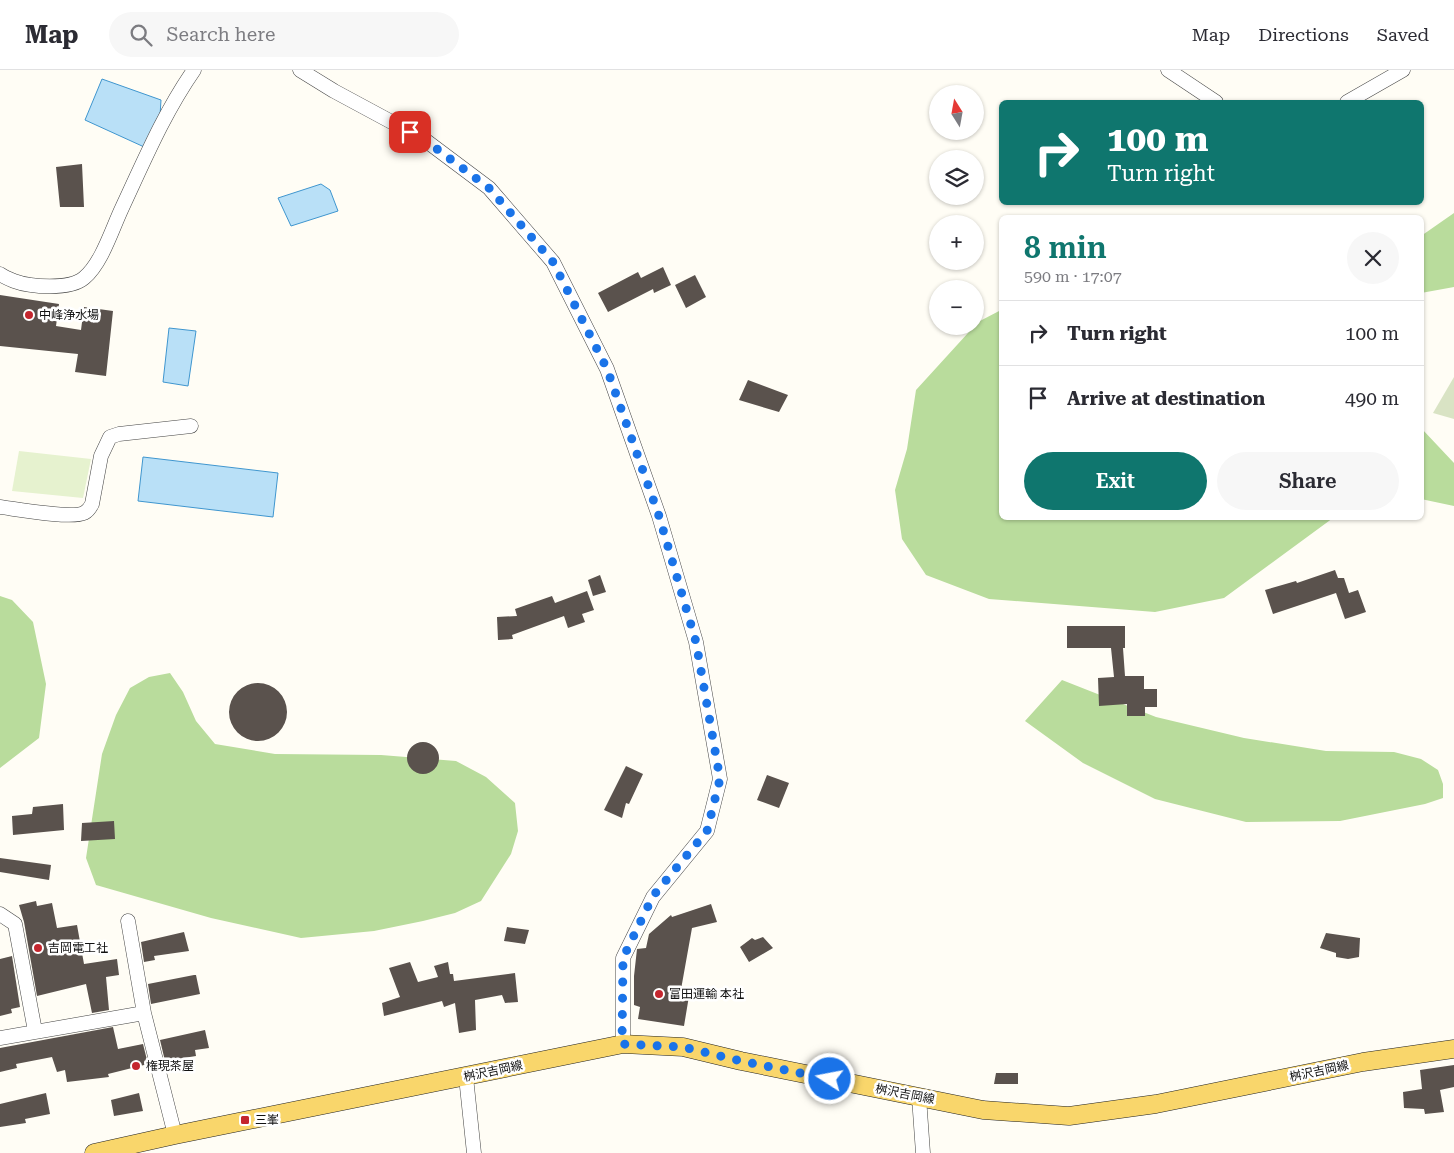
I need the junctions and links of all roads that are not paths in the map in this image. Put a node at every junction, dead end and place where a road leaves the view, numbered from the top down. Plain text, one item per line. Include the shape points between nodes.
1 (194, 70) edge
2 (300, 70) edge
3 (1168, 70) edge
4 (1403, 70) edge
5 (1213, 100) edge
6 (1350, 100) edge
7 (0, 274) edge
8 (191, 426) dead end
9 (0, 507) edge
10 (0, 914) edge
11 (128, 921) dead end
12 (144, 1013) junction
13 (35, 1031) junction
14 (0, 1038) edge
15 (622, 1044) junction
16 (1454, 1049) edge
17 (466, 1077) junction
18 (919, 1097) junction
19 (175, 1135) junction
20 (94, 1153) edge
21 (474, 1153) edge
22 (922, 1153) edge

1 - 7 street via 161,123 109,240 85,278 71,284 47,287 15,282
2 - 15 street via 334,92 425,140 489,188 553,262 607,369 659,516 696,642 720,779 707,831 653,896 623,958
3 - 5 street
4 - 6 street
8 - 9 street via 110,437 101,456 92,504 83,514
10 - 13 street via 15,924
11 - 12 street
12 - 13 street
12 - 19 street
13 - 14 street
15 - 17 main road, 桝沢吉岡線
15 - 18 main road, 桝沢吉岡線 via 683,1047
16 - 18 main road, 桝沢吉岡線 via 1363,1062 1156,1104 1069,1116 983,1110
17 - 19 main road, 桝沢吉岡線
17 - 21 street
18 - 22 street
19 - 20 main road, 桝沢吉岡線

